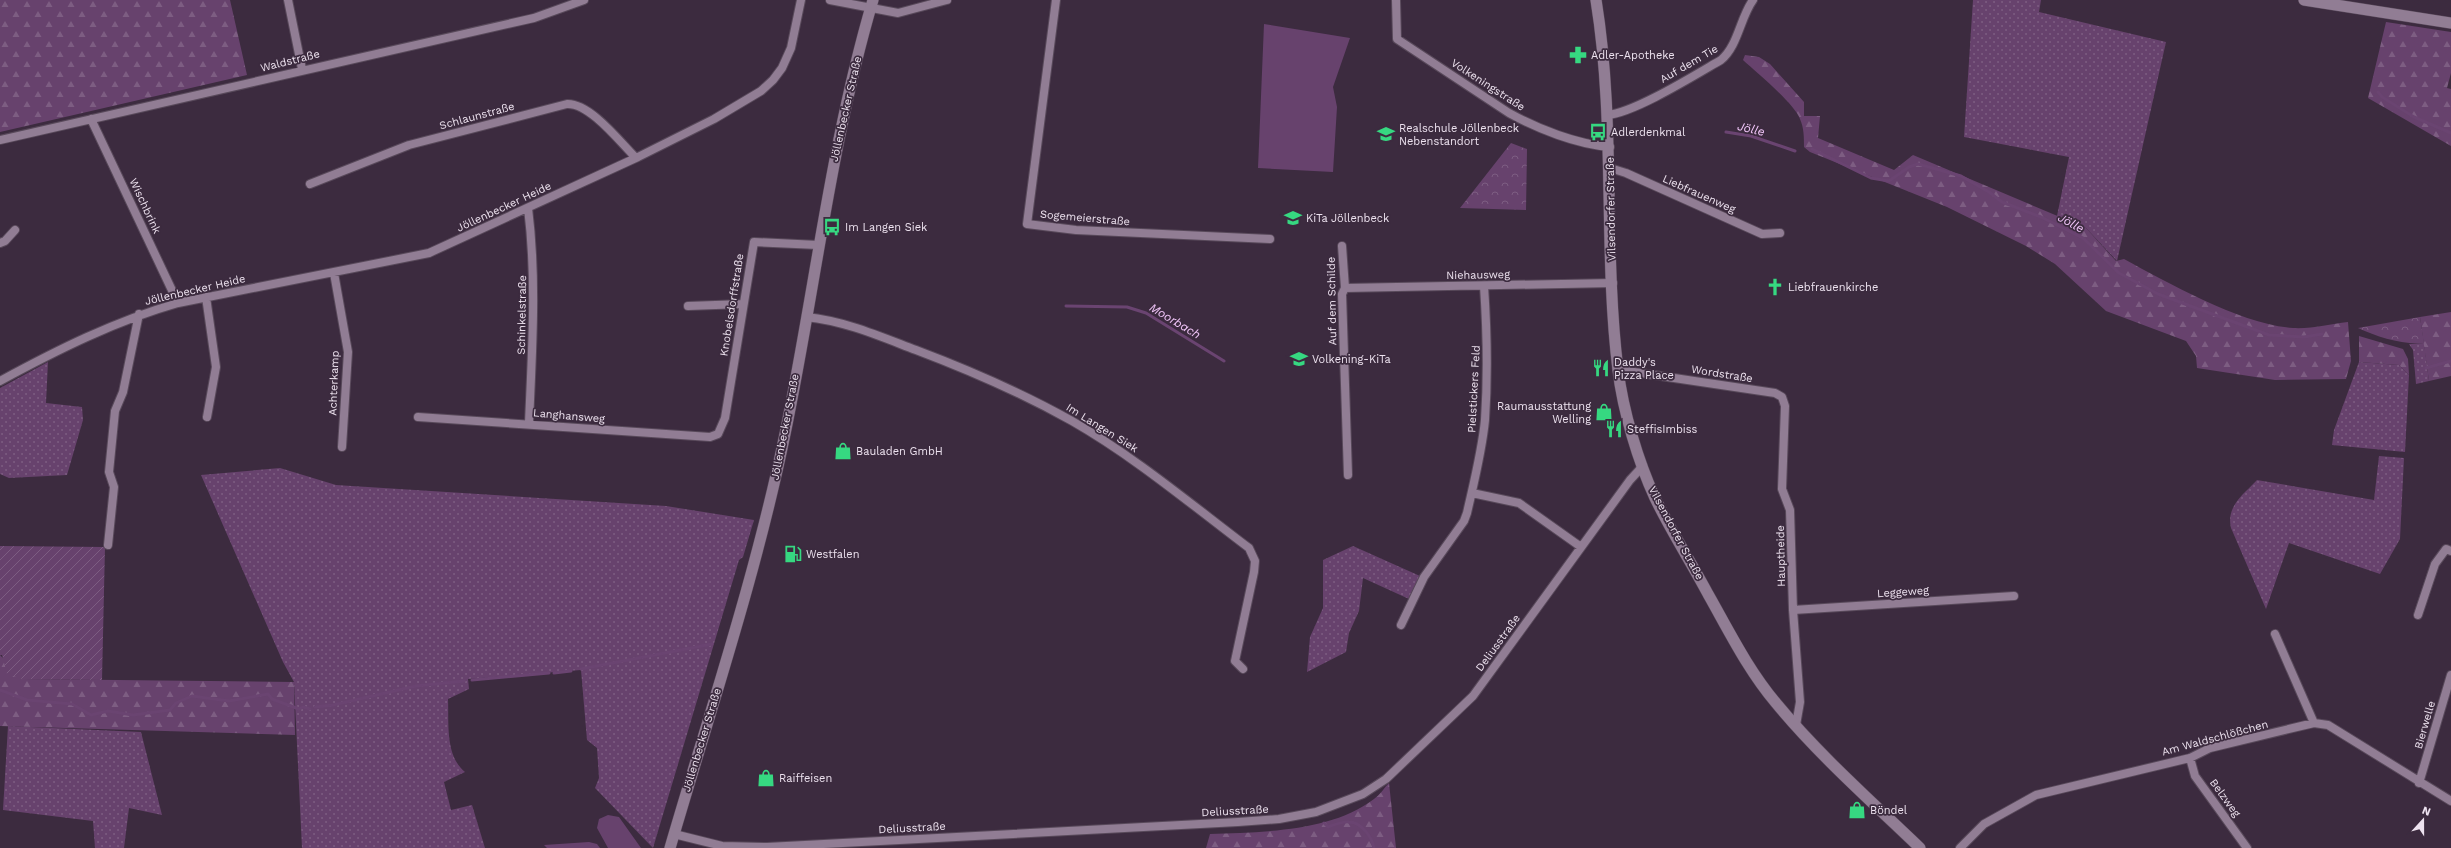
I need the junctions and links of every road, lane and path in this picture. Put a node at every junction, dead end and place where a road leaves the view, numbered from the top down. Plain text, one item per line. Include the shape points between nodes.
1 (288, 0) edge
2 (584, 0) edge
3 (802, 0) edge
4 (830, 0) edge
5 (947, 0) edge
6 (1056, 0) edge
7 (1396, 0) edge
8 (1596, 0) edge
9 (1753, 0) edge
10 (2304, 0) edge
11 (872, 4) edge
12 (2451, 23) edge
13 (302, 69) junction
14 (1607, 115) junction
15 (91, 119) junction
16 (0, 140) edge
17 (1610, 147) junction
18 (636, 158) junction
19 (1610, 168) junction
20 (310, 184) dead end
21 (528, 208) junction
22 (15, 230) dead end
23 (1780, 233) dead end
24 (1270, 239) dead end
25 (0, 243) edge
26 (818, 245) junction
27 (1342, 246) dead end
28 (334, 273) junction
29 (1613, 283) junction
30 (1484, 286) junction
31 (1345, 288) junction
32 (206, 297) junction
33 (178, 303) junction
34 (743, 304) junction
35 (688, 306) dead end
36 (139, 314) junction
37 (806, 317) junction
38 (1618, 372) junction
39 (0, 381) edge
40 (1775, 393) joint
41 (207, 417) dead end
42 (418, 417) dead end
43 (529, 423) junction
44 (718, 434) joint
45 (342, 447) dead end
46 (1643, 466) junction
47 (1348, 475) dead end
48 (1472, 492) junction
49 (108, 545) dead end
50 (1581, 547) junction
51 (2451, 551) edge
52 (2014, 596) dead end
53 (1793, 610) junction
54 (2418, 615) dead end
55 (1401, 625) dead end
56 (2275, 634) dead end
57 (1243, 668) dead end
58 (2451, 675) edge
59 (2314, 723) junction
60 (1796, 725) junction
61 (2190, 758) junction
62 (2419, 783) junction
63 (2451, 801) edge
64 (674, 834) junction
65 (670, 848) edge
66 (1920, 848) edge
67 (1960, 848) edge
68 (2247, 848) edge

1 - 13 street
2 - 13 street, Waldstraße via 534,18
3 - 18 street, Jöllenbecker Heide via 791,48 773,80 761,91 714,119
4 - 11 street
5 - 11 street via 903,12
6 - 24 street, Sogemeierstraße via 1027,224 1076,230
7 - 17 street, Volkeningstraße via 1397,39 1528,123 1595,146
8 - 14 main road, Vilsendorfer Straße
9 - 14 street, Auf dem Tie via 1730,50 1721,60 1640,103 1616,114
10 - 12 main road
11 - 26 main road, Jöllenbecker Straße via 842,118
13 - 15 street, Waldstraße
14 - 17 main road, Vilsendorfer Straße
15 - 16 street, Waldstraße
15 - 33 street, Wischbrink
17 - 19 main road, Vilsendorfer Straße
18 - 20 street, Schlaunstraße via 588,110 578,104 567,104 408,145
18 - 21 street, Jöllenbecker Heide
19 - 23 street, Liebfrauenweg via 1762,234
19 - 29 main road, Vilsendorfer Straße
21 - 28 street, Jöllenbecker Heide via 428,253
21 - 43 street, Schinkelstraße via 533,250 534,306
22 - 25 street
26 - 34 street, Knobelsdorffstraße via 754,242
26 - 37 main road, Jöllenbecker Straße
27 - 31 street, Auf dem Schilde
28 - 32 street, Jöllenbecker Heide
28 - 45 street, Achterkamp via 348,352
29 - 30 street, Niehausweg
29 - 38 main road, Vilsendorfer Straße
30 - 31 street, Niehausweg
30 - 48 street, Pielstickers Feld via 1487,347 1485,420
31 - 47 street, Auf dem Schilde via 1342,294
32 - 33 street, Jöllenbecker Heide
32 - 41 street via 216,367
33 - 36 street, Jöllenbecker Heide
34 - 35 street
34 - 44 street, Knobelsdorffstraße via 725,418
36 - 39 street, Jöllenbecker Heide via 48,354
36 - 49 street, Jöllenbecker Heide via 123,392 115,411 109,472 114,487
37 - 57 street, Im Langen Siek via 849,324 944,361 1073,422 1129,458 1249,548 1255,561 1254,572 1235,661
37 - 64 main road, Jöllenbecker Straße via 785,433 764,527
38 - 40 street, Wordstraße via 1627,371
38 - 46 main road, Vilsendorfer Straße via 1624,404
40 - 53 street, Hauptheide via 1782,397 1785,406 1782,489 1790,510
42 - 43 street, Langhansweg
43 - 44 street, Langhansweg via 702,438
46 - 50 street, Deliusstraße
46 - 60 main road, Vilsendorfer Straße via 1655,498 1735,642 1762,685
48 - 50 street via 1519,503
48 - 55 street, Pielstickers Feld via 1464,521 1424,577
50 - 64 street, Deliusstraße via 1473,696 1386,779 1363,794 1316,812 1279,819 1238,822 767,847 722,846
51 - 54 street via 2446,549 2435,564
52 - 53 street, Leggeweg
53 - 60 street, Hauptheide via 1800,702
56 - 59 street
58 - 62 street, Bierwelle
59 - 61 street, Am Waldschlößchen via 2210,748
59 - 62 street, Am Waldschlößchen via 2328,725
60 - 66 main road, Vilsendorfer Straße
61 - 67 street, Am Waldschlößchen via 2036,795 1984,824
61 - 68 street, Belzweg via 2196,776
62 - 63 street, Am Waldschlößchen
64 - 65 main road, Jöllenbecker Straße

